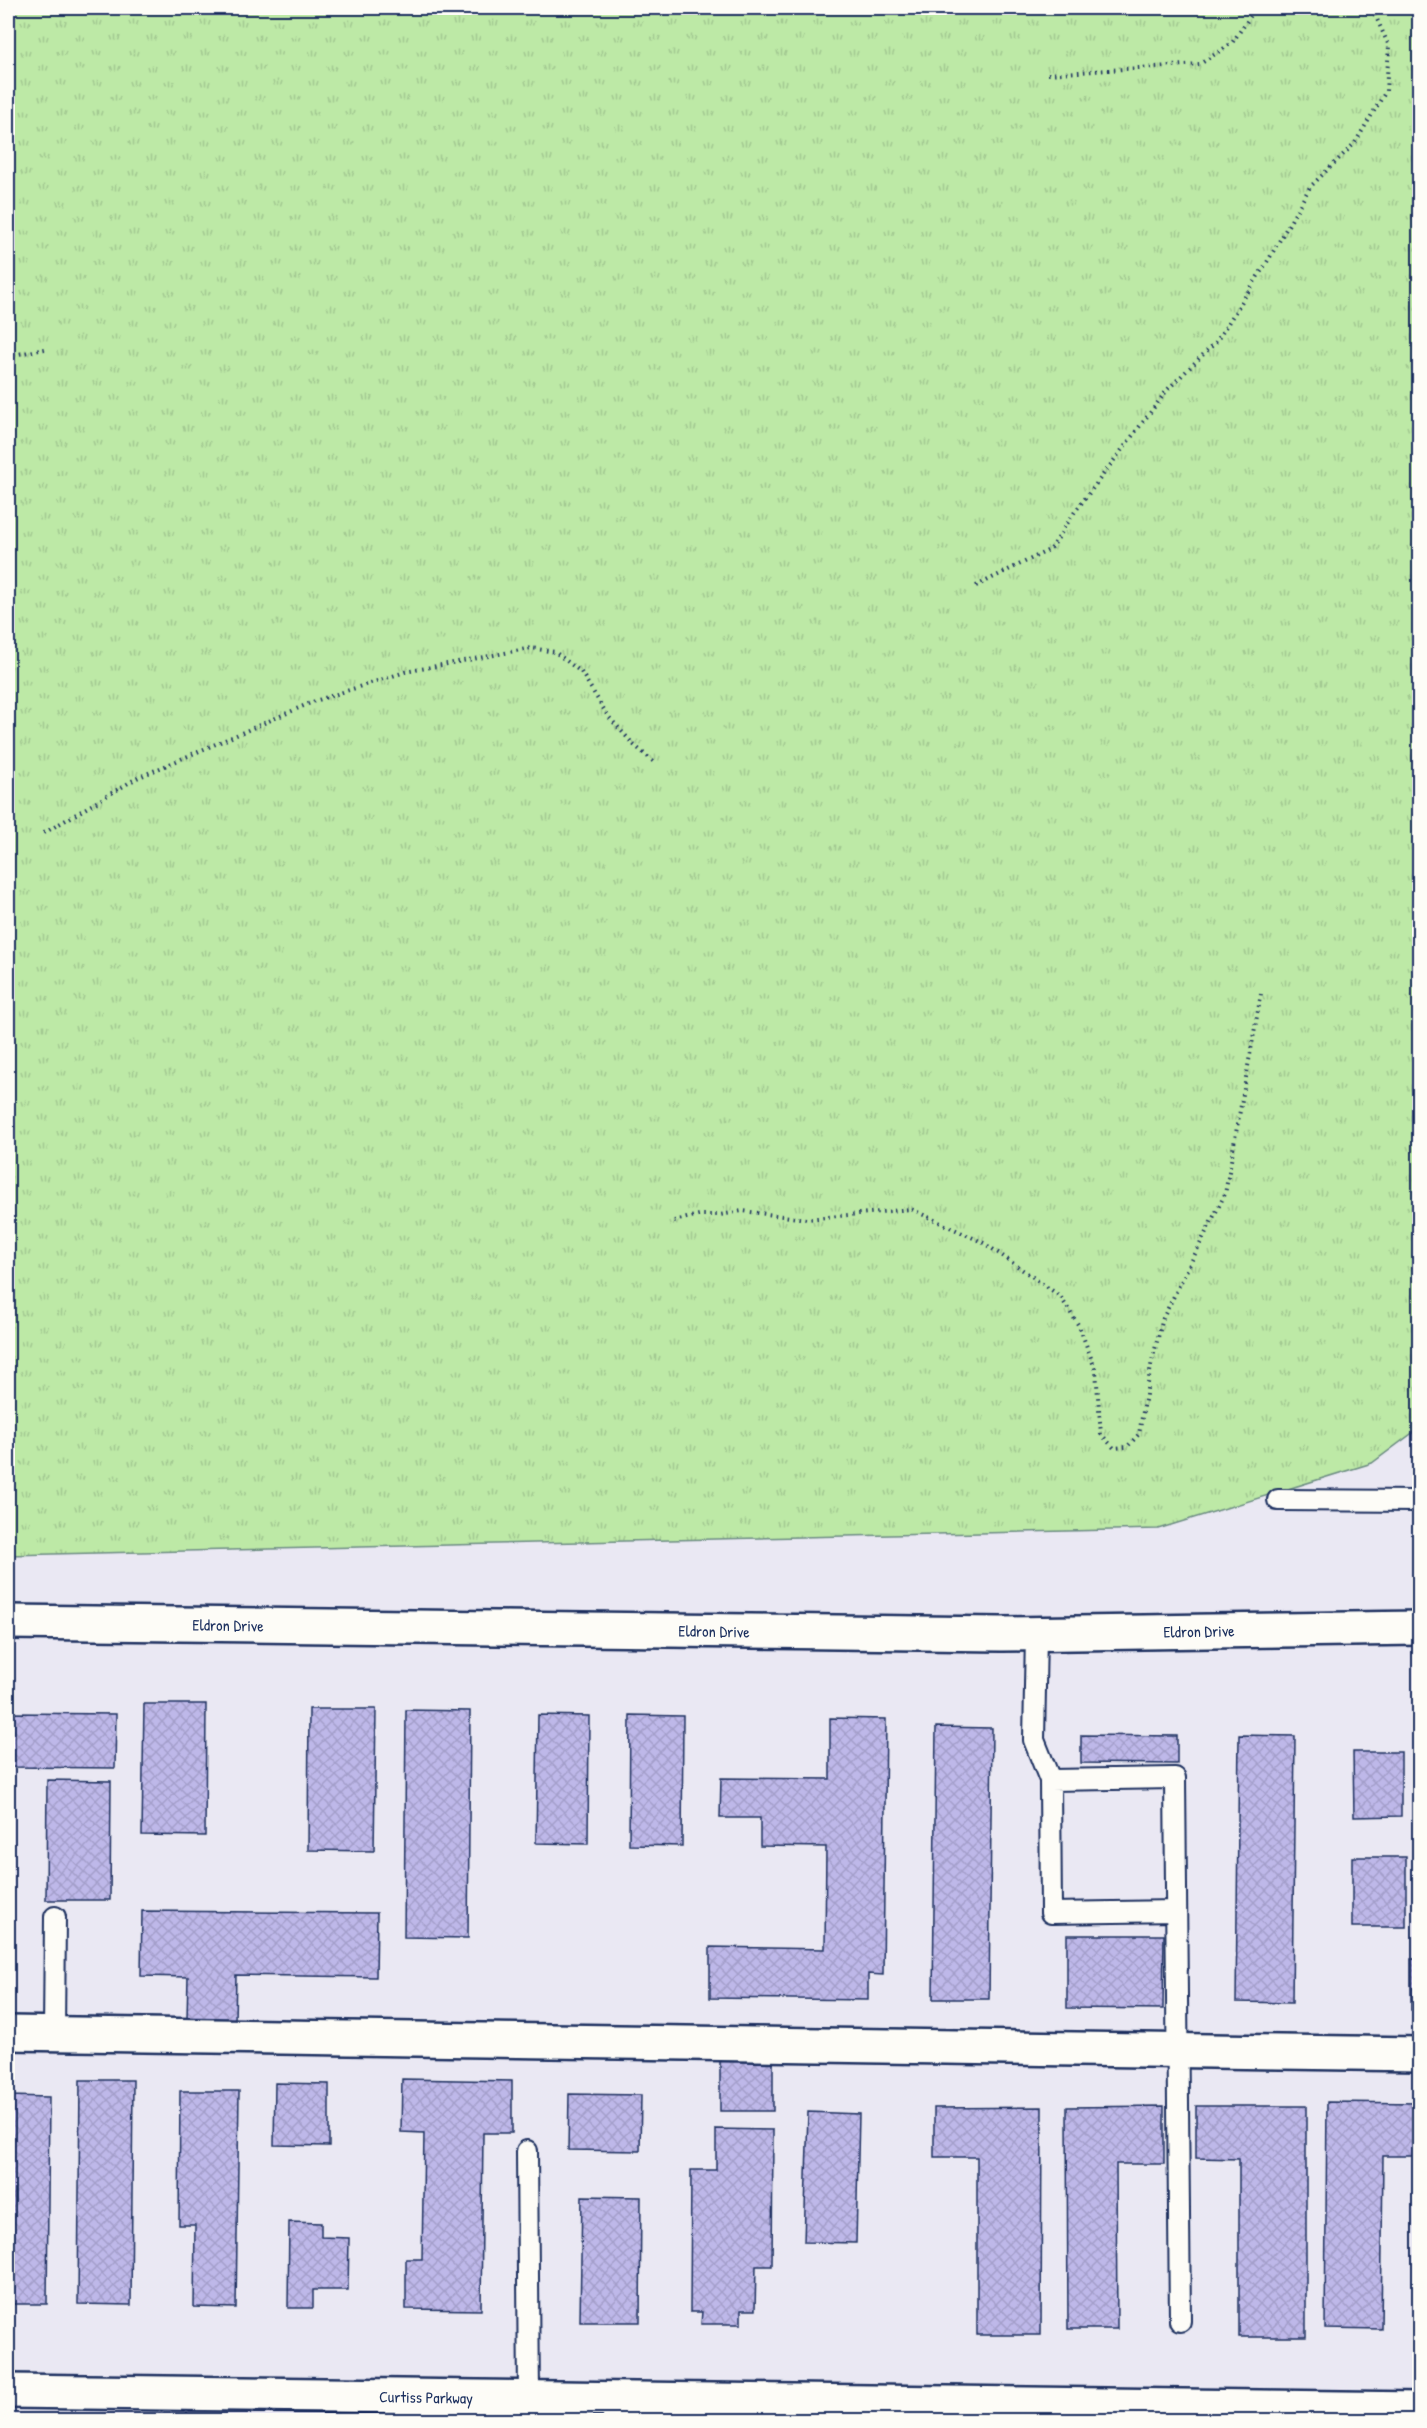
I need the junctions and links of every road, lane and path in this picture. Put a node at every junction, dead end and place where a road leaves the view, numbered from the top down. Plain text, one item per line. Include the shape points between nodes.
1 (1256, 8) edge
2 (1372, 8) edge
3 (1048, 74) dead end
4 (45, 349) dead end
5 (8, 356) edge
6 (975, 586) dead end
7 (655, 764) dead end
8 (44, 833) dead end
9 (1261, 994) dead end
10 (674, 1221) dead end
11 (1278, 1500) dead end
12 (1419, 1501) edge
13 (8, 1622) edge
14 (1419, 1628) edge
15 (1036, 1634) junction
16 (1050, 1779) junction
17 (1176, 1911) junction
18 (55, 1917) dead end
19 (8, 2033) edge
20 (54, 2033) junction
21 (1177, 2050) junction
22 (1419, 2054) edge
23 (526, 2151) dead end
24 (1180, 2321) dead end
25 (8, 2391) edge
26 (529, 2399) junction
27 (1419, 2409) edge
28 (626, 2414) edge
29 (1273, 2414) edge

1 - 3 path via 1232,43 1200,64
2 - 6 path via 1389,46 1386,91 1355,143 1310,186 1269,260 1216,342 1168,389 1051,549
4 - 5 path
7 - 8 path via 608,716 581,672 555,652 531,648 405,672 315,701 137,778
9 - 10 path via 1225,1194 1163,1318 1139,1434 1127,1447 1114,1448 1101,1434 1096,1371 1079,1326 1060,1296 984,1243 944,1222 911,1209 807,1219 742,1211
11 - 12 lane
13 - 15 street, Eldron Drive
14 - 15 street, Eldron Drive
15 - 16 lane via 1034,1740
16 - 17 lane via 1175,1778
16 - 17 lane via 1051,1913
17 - 21 lane
18 - 20 lane
19 - 20 street
20 - 21 street
21 - 22 street
21 - 24 lane
23 - 26 lane
25 - 26 street, Curtiss Parkway
26 - 28 street, Curtiss Parkway
27 - 29 street, Curtiss Parkway
28 - 29 street, Curtiss Parkway

